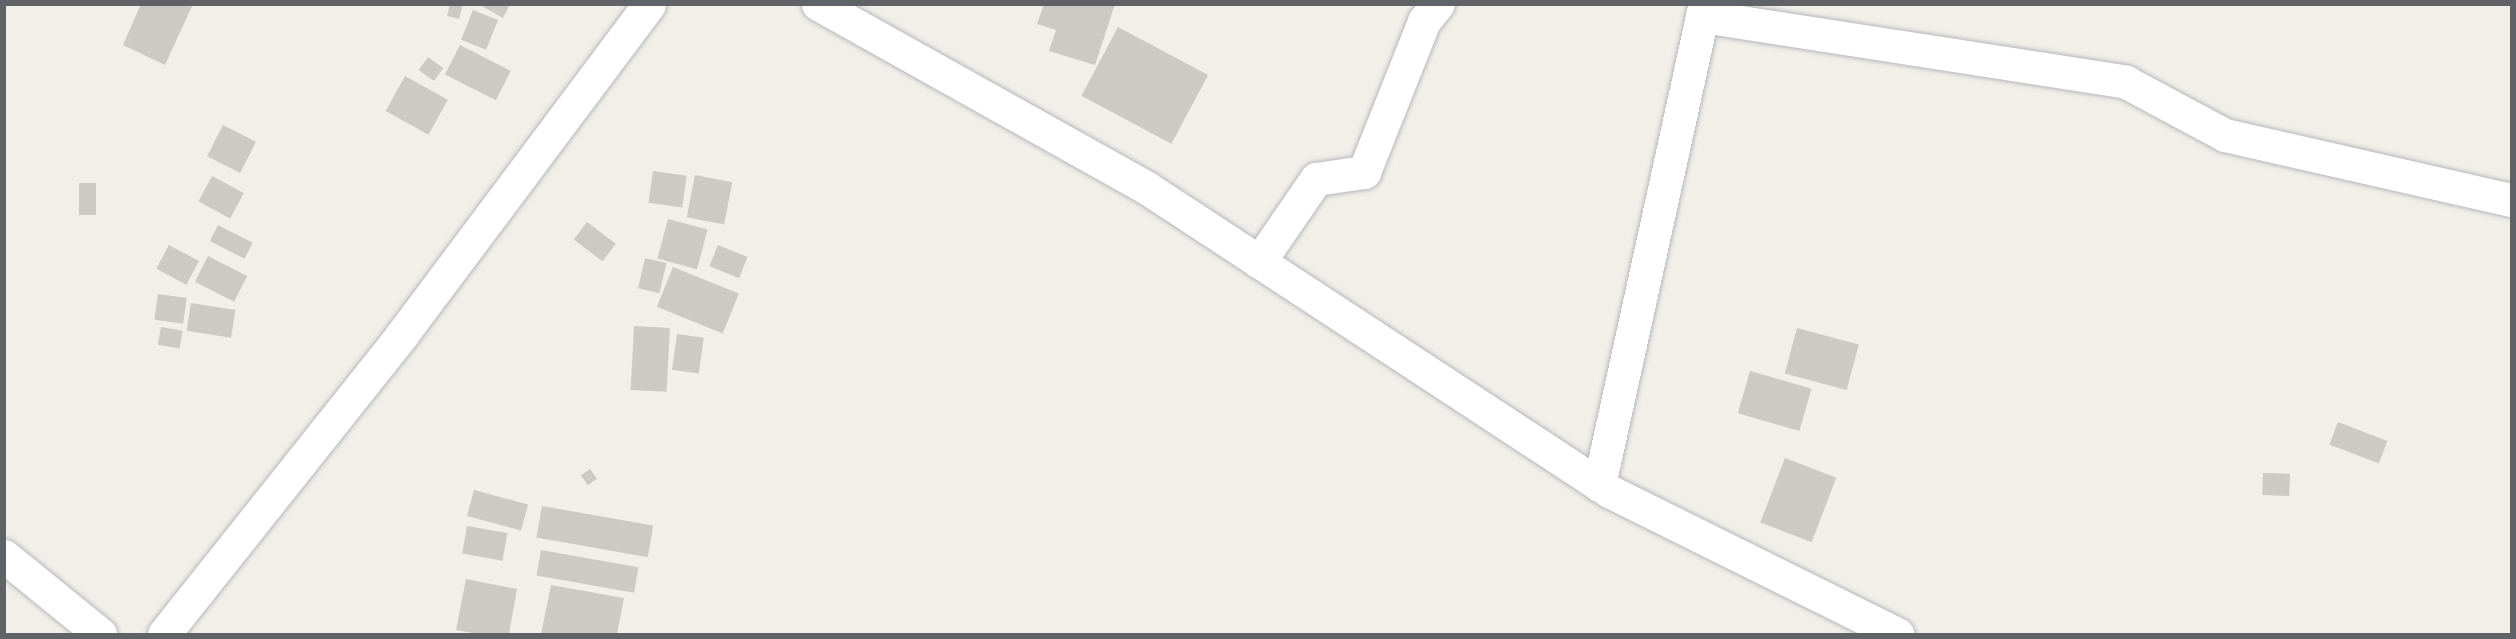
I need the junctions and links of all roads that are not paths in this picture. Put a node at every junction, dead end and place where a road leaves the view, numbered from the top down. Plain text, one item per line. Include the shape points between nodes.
1 (650, 4) edge
2 (818, 4) edge
3 (1438, 4) edge
4 (1704, 10) edge
5 (2511, 200) edge
6 (1259, 262) junction
7 (1599, 485) junction
8 (4, 556) edge
9 (100, 634) edge
10 (164, 634) edge
11 (1897, 634) edge

1 - 10 street via 400,336
2 - 6 street via 1148,188
3 - 6 street via 1424,21 1364,172 1316,179
4 - 5 street via 2126,82 2225,135
4 - 7 street
6 - 7 street
7 - 11 street
8 - 9 street

